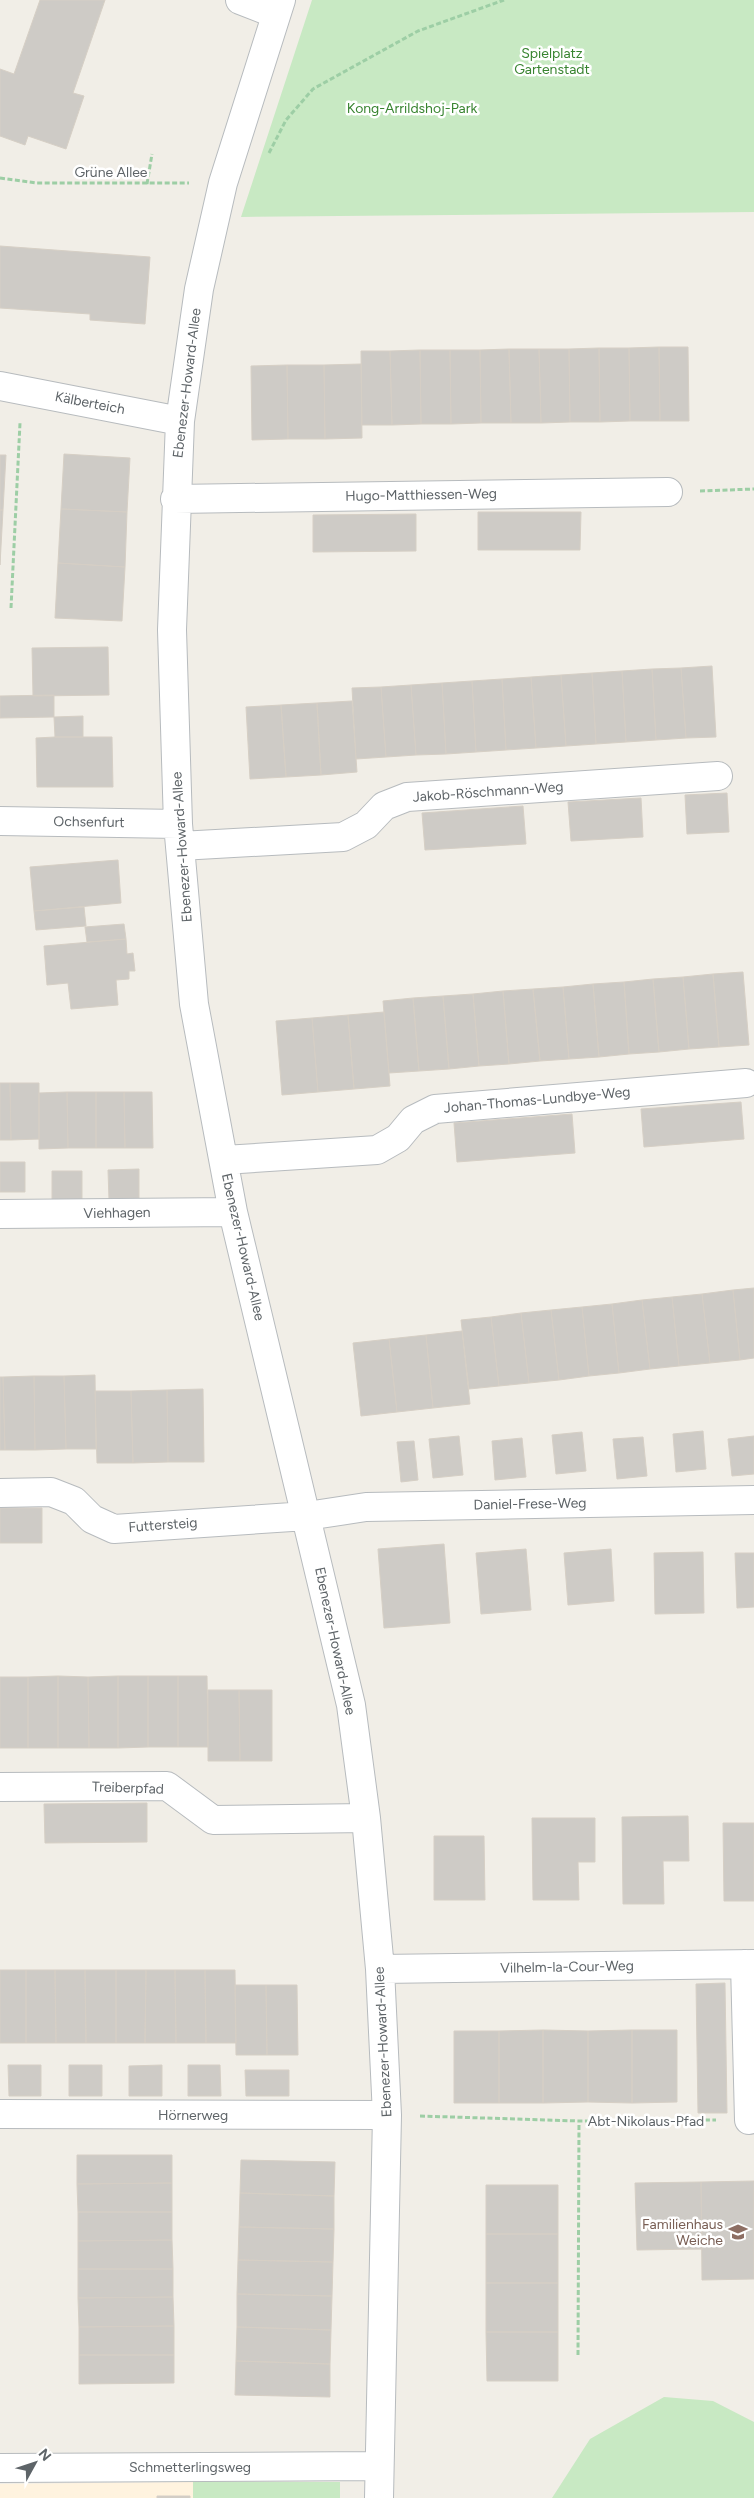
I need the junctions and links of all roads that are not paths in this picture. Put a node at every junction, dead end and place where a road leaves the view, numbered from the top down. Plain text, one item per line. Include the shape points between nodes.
1 (240, 0) edge
2 (278, 7) edge
3 (11, 388) edge
4 (180, 421) junction
5 (668, 492) road end
6 (175, 499) junction
7 (718, 776) dead end
8 (0, 821) edge
9 (179, 835) junction
10 (746, 1083) dead end
11 (224, 1160) junction
12 (233, 1212) junction
13 (0, 1214) edge
14 (0, 1492) edge
15 (754, 1500) edge
16 (307, 1516) junction
17 (0, 1787) edge
18 (366, 1818) junction
19 (750, 1964) edge
20 (380, 1969) junction
21 (0, 2114) edge
22 (387, 2115) junction
23 (749, 2120) road end
24 (379, 2466) junction
25 (0, 2468) edge
26 (379, 2498) edge

1 - 2 street
2 - 4 street, Ebenezer-Howard-Allee via 223,183 199,289
3 - 4 street, Kälberteich
4 - 6 street, Ebenezer-Howard-Allee
5 - 6 street, Hugo-Matthiessen-Weg
6 - 9 street, Ebenezer-Howard-Allee via 172,630
7 - 9 street, Jakob-Röschmann-Weg via 407,797 384,806 366,825 343,837
8 - 9 street, Ochsenfurt
9 - 11 street, Ebenezer-Howard-Allee via 194,1004
10 - 11 street, Johan-Thomas-Lundbye-Weg via 435,1109 413,1120 398,1138 377,1150
11 - 12 street, Ebenezer-Howard-Allee
12 - 13 street, Viehhagen
12 - 16 street, Ebenezer-Howard-Allee
14 - 16 street, Futtersteig via 51,1492 74,1501 92,1519 114,1528
15 - 16 street, Daniel-Frese-Weg via 366,1507
16 - 18 street, Ebenezer-Howard-Allee via 351,1705
17 - 18 street, Treiberpfad via 167,1786 213,1820
18 - 20 street, Ebenezer-Howard-Allee
19 - 20 street, Vilhelm-la-Cour-Weg
19 - 23 street
20 - 22 street, Ebenezer-Howard-Allee
21 - 22 street, Hörnerweg
22 - 24 street, Ebenezer-Howard-Allee
24 - 25 street, Schmetterlingsweg
24 - 26 street, Ebenezer-Howard-Allee

